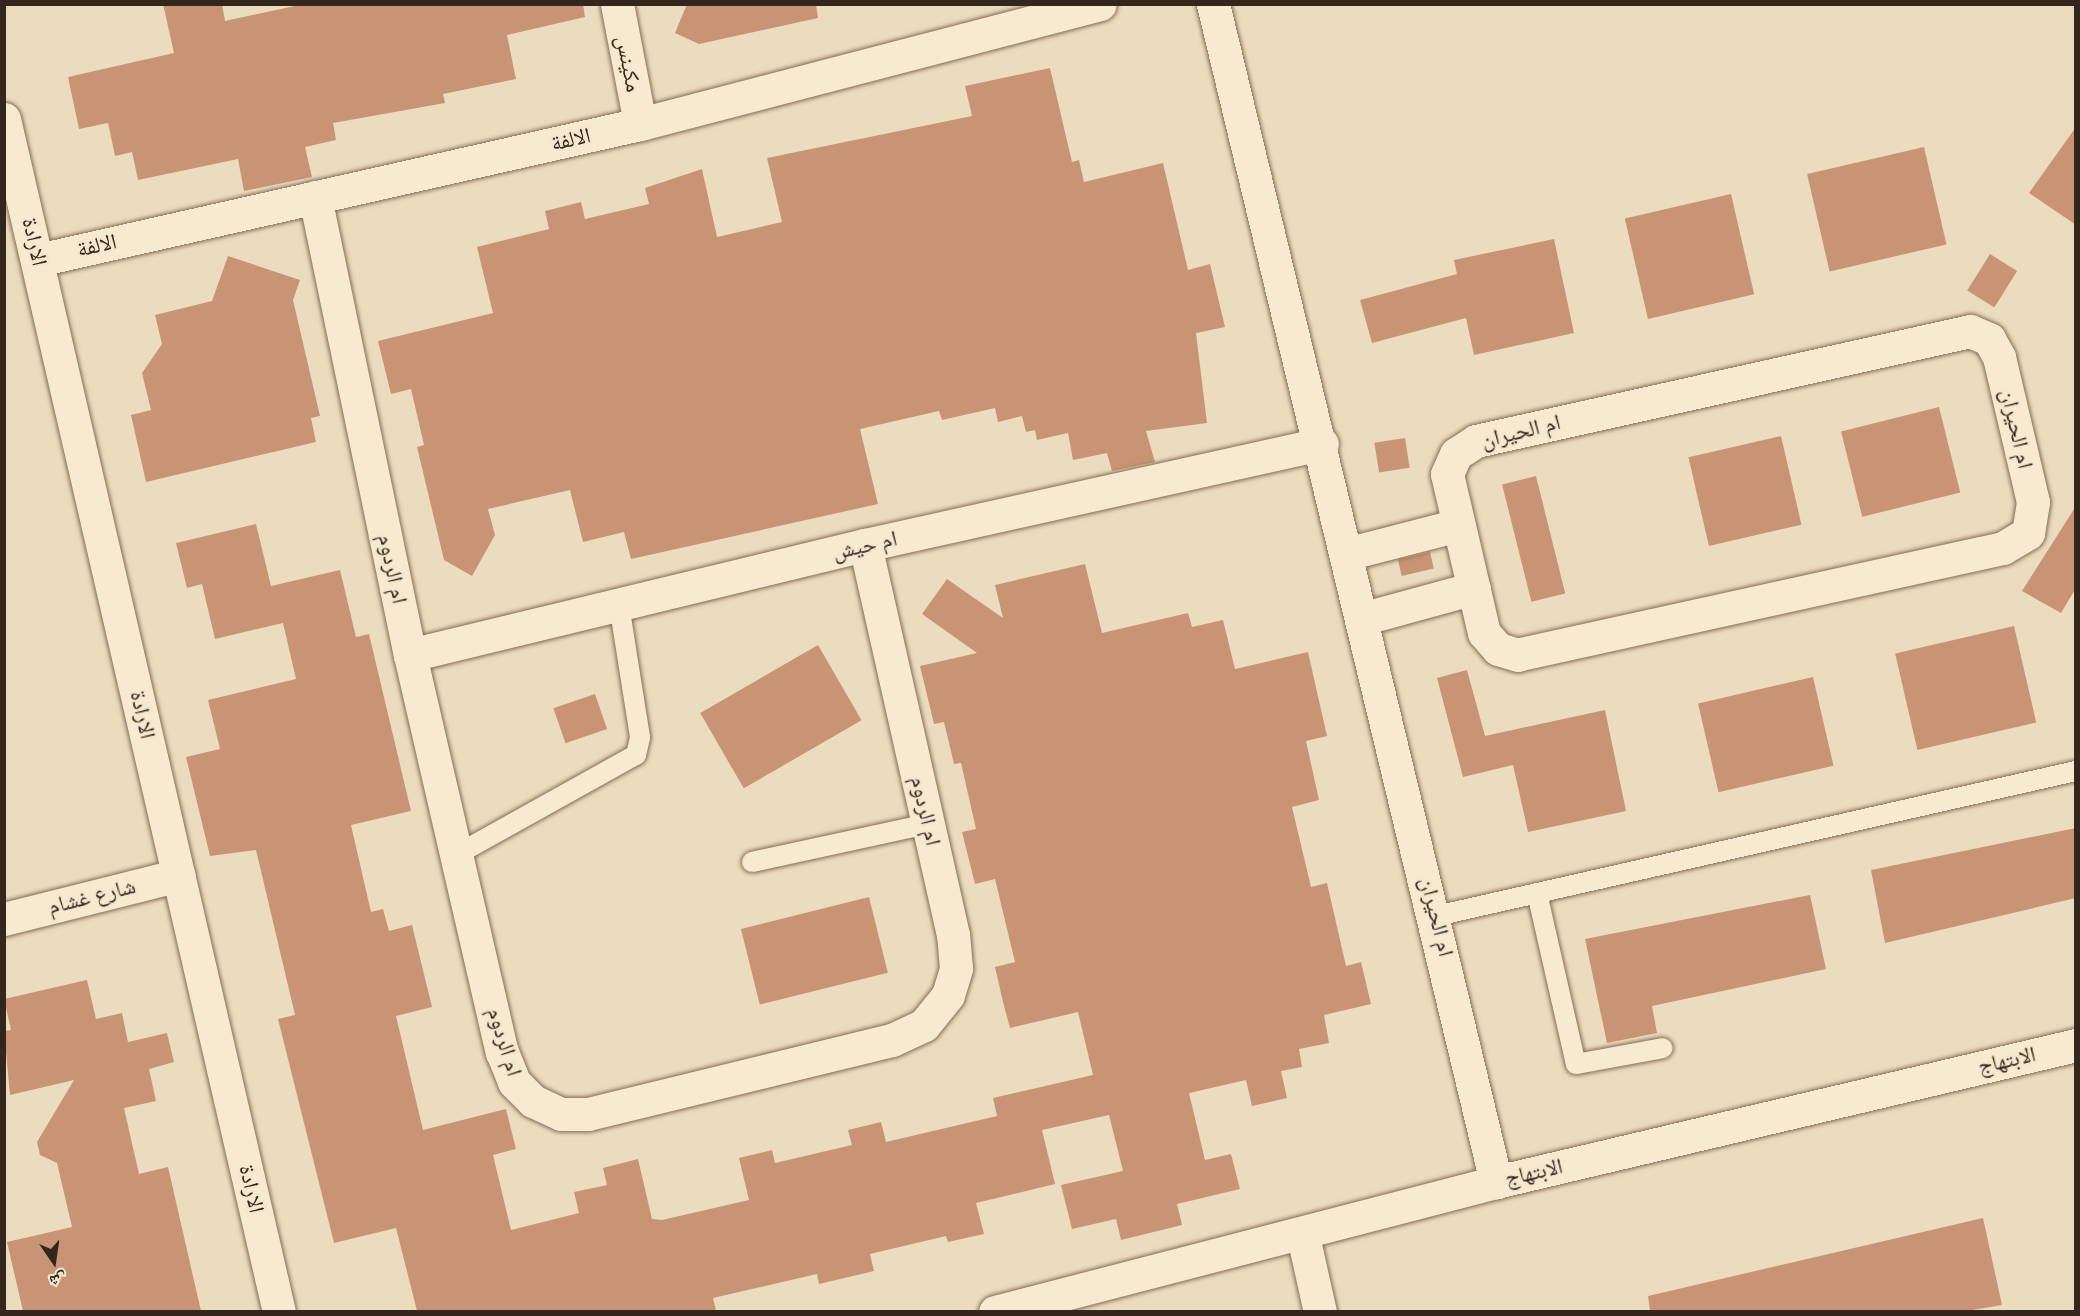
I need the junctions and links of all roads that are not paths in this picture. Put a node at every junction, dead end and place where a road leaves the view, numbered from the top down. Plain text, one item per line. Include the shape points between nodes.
1 (617, 4) edge
2 (1100, 4) edge
3 (1213, 4) edge
4 (4, 119) edge
5 (640, 124) junction
6 (315, 197) junction
7 (38, 260) junction
8 (1322, 444) junction
9 (1458, 525) junction
10 (865, 545) junction
11 (1346, 554) junction
12 (1474, 588) junction
13 (619, 605) junction
14 (1360, 619) junction
15 (410, 656) junction
16 (2076, 771) edge
17 (928, 824) junction
18 (456, 855) junction
19 (752, 862) dead end
20 (179, 874) junction
21 (1538, 893) junction
22 (1436, 916) junction
23 (4, 919) edge
24 (2076, 1045) edge
25 (1663, 1048) dead end
26 (1496, 1182) junction
27 (1303, 1236) junction
28 (279, 1311) edge
29 (996, 1311) edge
30 (1320, 1311) edge

1 - 5 street, مكينس
2 - 5 street, الالفة
3 - 8 street, ام الحيران
4 - 7 street, الارادة
5 - 6 street, الالفة
6 - 7 street, الالفة
6 - 15 street, ام الردوم
7 - 20 street, الارادة
8 - 10 street, ام حيش
8 - 11 street, ام الحيران
9 - 11 street
9 - 12 street, ام الحيران
9 - 12 street, ام الحيران via 1447,474 1456,454 1476,441 1970,331 1989,339 1999,357 2033,502 2028,533 2003,548 1518,655 1498,649 1484,633
10 - 13 street, ام حيش
10 - 17 street, ام الردوم
11 - 14 street, ام الحيران
12 - 14 street
13 - 15 street, ام حيش
13 - 18 lane via 640,737 636,755
14 - 22 street, ام الحيران
15 - 18 street, ام الردوم
16 - 21 lane
17 - 18 street, ام الردوم via 956,968 948,995 924,1024 892,1040 588,1114 561,1114 533,1101 514,1082
17 - 19 lane
20 - 23 street, شارع غشام
20 - 28 street, الارادة
21 - 22 lane
21 - 25 lane via 1576,1064
22 - 26 street, ام الحيران
24 - 26 street, الابتهاج
26 - 27 street, الابتهاج
27 - 29 street, الابتهاج
27 - 30 street

